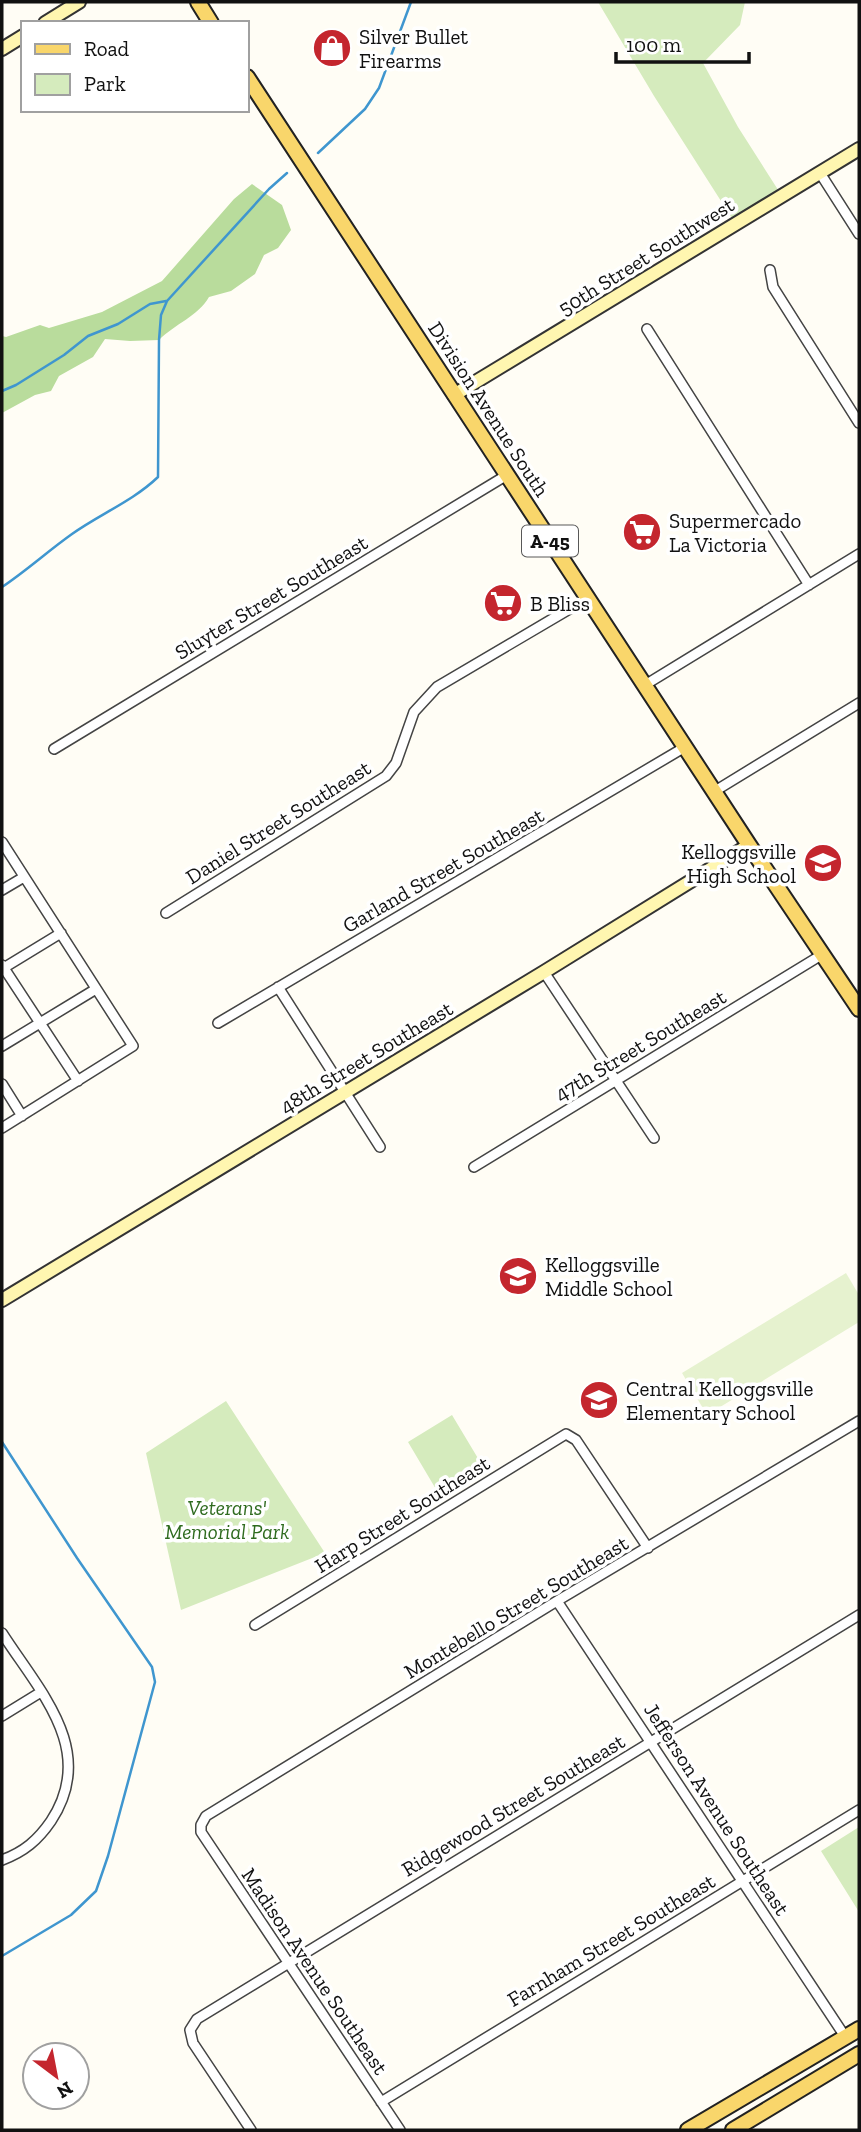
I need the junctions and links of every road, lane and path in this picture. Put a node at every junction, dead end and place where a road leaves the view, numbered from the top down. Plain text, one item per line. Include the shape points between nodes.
1 (79, 2) edge
2 (198, 2) edge
3 (48, 21) edge
4 (211, 21) edge
5 (21, 37) edge
6 (2, 49) edge
7 (248, 79) edge
8 (859, 149) edge
9 (820, 173) junction
10 (859, 234) edge
11 (770, 270) dead end
12 (647, 329) dead end
13 (454, 395) junction
14 (859, 423) edge
15 (507, 475) junction
16 (859, 554) edge
17 (809, 585) junction
18 (588, 598) junction
19 (645, 685) junction
20 (859, 703) edge
21 (685, 747) junction
22 (54, 749) dead end
23 (715, 791) junction
24 (2, 842) edge
25 (749, 845) junction
26 (24, 877) junction
27 (2, 890) edge
28 (166, 913) dead end
29 (61, 933) junction
30 (823, 954) junction
31 (2, 967) edge
32 (544, 972) junction
33 (278, 987) junction
34 (96, 989) junction
35 (859, 1009) edge
36 (40, 1023) junction
37 (218, 1023) dead end
38 (2, 1046) edge
39 (616, 1080) junction
40 (78, 1081) junction
41 (2, 1084) edge
42 (346, 1091) junction
43 (22, 1116) junction
44 (2, 1128) edge
45 (654, 1138) dead end
46 (380, 1147) dead end
47 (474, 1167) dead end
48 (2, 1300) edge
49 (859, 1420) edge
50 (648, 1548) junction
51 (557, 1601) junction
52 (859, 1615) edge
53 (255, 1625) dead end
54 (2, 1633) edge
55 (41, 1692) junction
56 (2, 1716) edge
57 (652, 1742) junction
58 (859, 1810) edge
59 (201, 1832) joint
60 (2, 1860) edge
61 (743, 1880) junction
62 (288, 1963) junction
63 (859, 2029) edge
64 (846, 2038) junction
65 (859, 2054) edge
66 (839, 2067) junction
67 (381, 2102) junction
68 (251, 2130) edge
69 (400, 2130) edge
70 (688, 2130) edge
71 (733, 2130) edge

1 - 3 street
2 - 4 main road
5 - 6 street
7 - 13 main road, Division Avenue South / A-45
8 - 9 street, 50th Street Southwest
9 - 10 street
9 - 13 street, 50th Street Southwest
11 - 14 street via 773,287
12 - 17 street
13 - 15 main road, Division Avenue South / A-45
15 - 18 main road, Division Avenue South / A-45
15 - 22 street, Sluyter Street Southeast
16 - 17 street
17 - 19 street
18 - 19 main road, Division Avenue South / A-45
18 - 28 street, Daniel Street Southeast via 437,687 414,712 396,764 386,776
19 - 21 main road, Division Avenue South / A-45
20 - 23 street
21 - 23 main road, Division Avenue South / A-45
21 - 33 street, Garland Street Southeast
23 - 25 main road, Division Avenue South / A-45
24 - 26 street
25 - 30 main road, Division Avenue South / A-45
25 - 32 street, 48th Street Southeast
26 - 27 street
26 - 29 street
29 - 31 street
29 - 34 street
30 - 35 main road, Division Avenue South / A-45
30 - 39 street, 47th Street Southeast
31 - 36 street
32 - 39 street
32 - 42 street, 48th Street Southeast
33 - 37 street, Garland Street Southeast
33 - 42 street
34 - 36 street
34 - 40 street via 133,1046
36 - 38 street
36 - 40 street
39 - 45 street
39 - 47 street, 47th Street Southeast
40 - 43 street
41 - 43 street
42 - 46 street
42 - 48 street, 48th Street Southeast
43 - 44 street
49 - 50 street, Montebello Street Southeast
50 - 51 street, Montebello Street Southeast
50 - 53 street, Harp Street Southeast via 569,1434
51 - 57 street, Jefferson Avenue Southeast
51 - 59 street, Montebello Street Southeast via 215,1810 206,1816
52 - 57 street, Ridgewood Street Southeast
54 - 55 street
55 - 56 street
55 - 60 street via 65,1737 69,1779 58,1810 40,1836
57 - 61 street, Jefferson Avenue Southeast
57 - 62 street, Ridgewood Street Southeast
58 - 61 street, Farnham Street Southeast
59 - 62 street, Madison Avenue Southeast
61 - 64 street, Jefferson Avenue Southeast
61 - 67 street, Farnham Street Southeast
62 - 67 street, Madison Avenue Southeast
62 - 68 street, Ridgewood Street Southeast via 197,2019 190,2030 193,2043
63 - 64 main road
64 - 66 main road
64 - 70 main road
65 - 66 main road
66 - 71 main road
67 - 69 street, Madison Avenue Southeast

